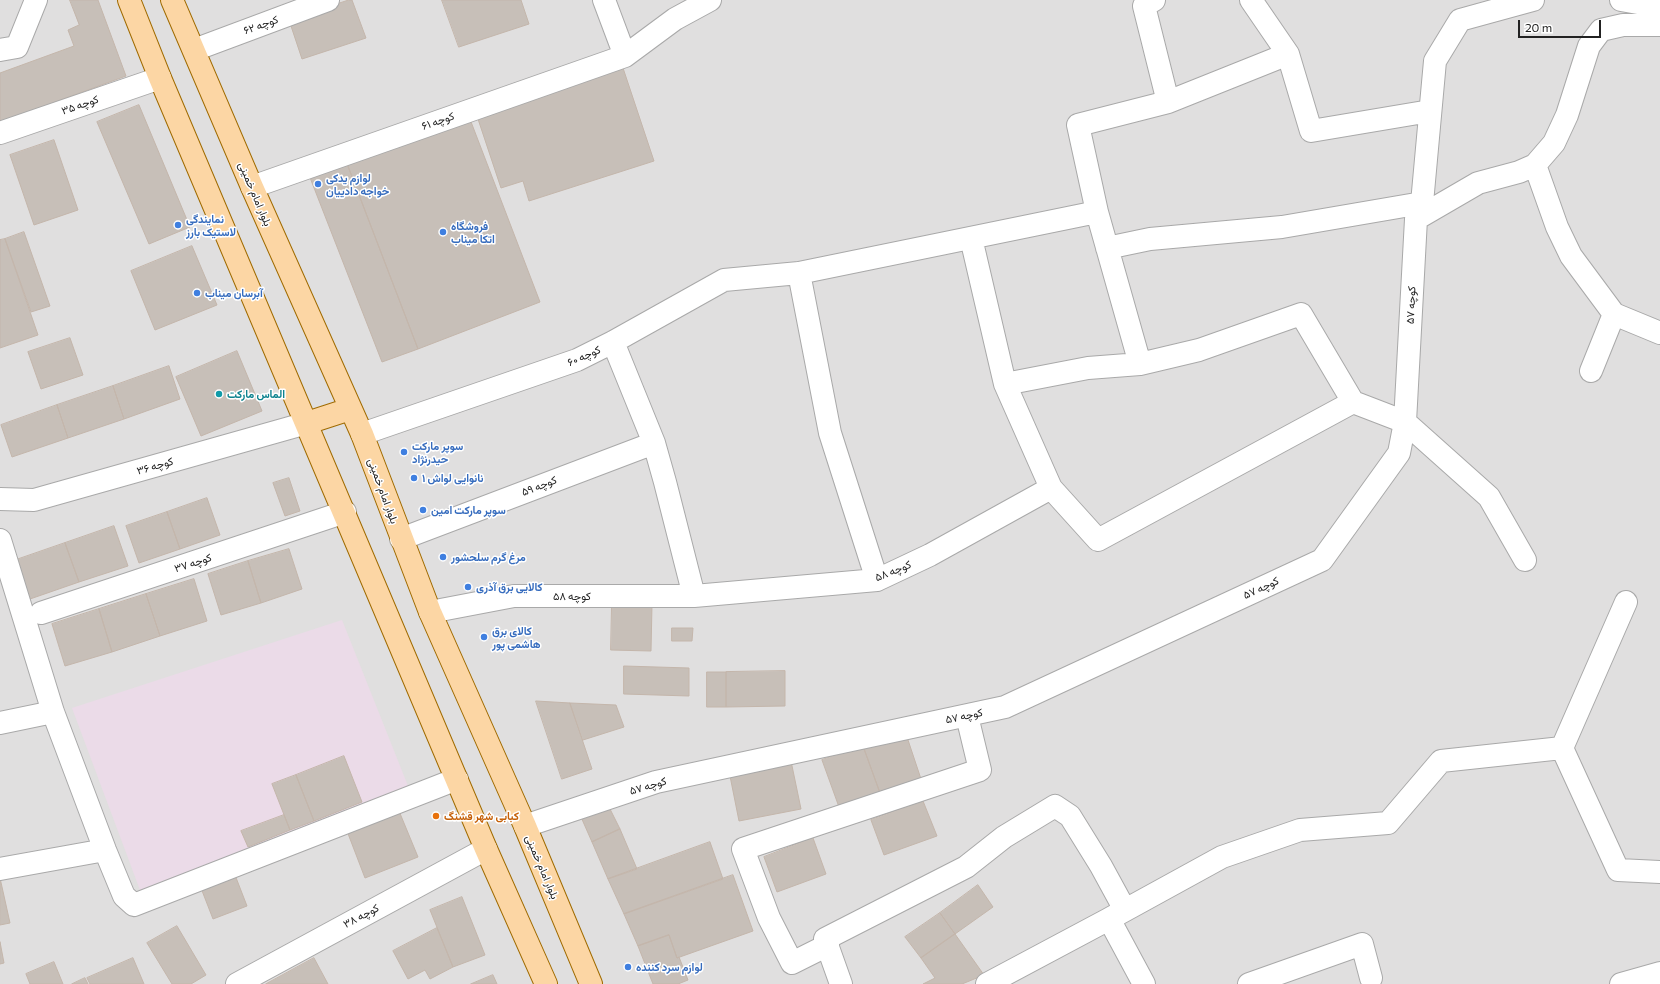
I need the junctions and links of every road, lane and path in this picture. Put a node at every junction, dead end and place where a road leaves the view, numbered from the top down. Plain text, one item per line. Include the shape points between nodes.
1 (36, 0) edge
2 (129, 0) edge
3 (328, 0) edge
4 (604, 0) edge
5 (710, 0) edge
6 (1154, 0) edge
7 (1251, 0) edge
8 (1533, 0) edge
9 (1621, 0) edge
10 (177, 3) edge
11 (1660, 7) edge
12 (1660, 24) edge
13 (0, 50) edge
14 (194, 50) junction
15 (1288, 54) junction
16 (625, 56) junction
17 (160, 78) junction
18 (1168, 102) junction
19 (1430, 111) junction
20 (0, 133) edge
21 (1535, 164) junction
22 (252, 187) junction
23 (1419, 211) junction
24 (1097, 212) junction
25 (970, 238) junction
26 (1107, 248) junction
27 (799, 273) junction
28 (1614, 314) junction
29 (1660, 334) edge
30 (613, 342) junction
31 (1140, 364) junction
32 (1591, 371) dead end
33 (1005, 384) junction
34 (1354, 402) junction
35 (350, 409) junction
36 (1405, 422) junction
37 (307, 423) junction
38 (362, 434) junction
39 (654, 443) junction
40 (1051, 488) junction
41 (0, 505) edge
42 (345, 512) junction
43 (401, 538) junction
44 (0, 540) edge
45 (1526, 560) dead end
46 (877, 580) junction
47 (694, 596) junction
48 (1626, 602) dead end
49 (430, 612) junction
50 (41, 613) dead end
51 (53, 712) junction
52 (967, 716) junction
53 (0, 723) edge
54 (1562, 748) junction
55 (457, 779) junction
56 (525, 826) junction
57 (486, 849) junction
58 (105, 850) junction
59 (0, 870) edge
60 (1660, 872) edge
61 (1117, 915) junction
62 (828, 945) junction
63 (1660, 973) edge
64 (1371, 978) dead end
65 (238, 984) edge
66 (546, 984) edge
67 (591, 984) edge
68 (841, 984) edge
69 (988, 984) edge
70 (1144, 984) edge
71 (1249, 984) edge
72 (1621, 984) edge

1 - 13 street via 17,47
2 - 17 main road
3 - 14 street, کوچه ۶۲
4 - 16 street
5 - 16 street, کوچه ۶۱ via 675,18
6 - 18 street via 1144,6
7 - 15 street
8 - 19 street, کوچه ۵۷ via 1460,20 1435,61
9 - 11 street
10 - 14 main road, بلوار امام خمینی
12 - 21 street via 1623,25 1601,30 1589,46 1567,115 1554,143
14 - 22 main road, بلوار امام خمینی
15 - 18 street
15 - 19 street via 1311,131
16 - 22 street, کوچه ۶۱
17 - 20 street, کوچه ۳۵
17 - 37 main road
18 - 24 street via 1078,125
19 - 23 street, کوچه ۵۷
21 - 23 street via 1518,172 1478,183
21 - 28 street via 1570,256
22 - 35 main road, بلوار امام خمینی
23 - 26 street via 1150,239
23 - 36 street, کوچه ۵۷
24 - 25 street, کوچه ۶۰
24 - 26 street
25 - 27 street, کوچه ۶۰
25 - 33 street
26 - 31 street
27 - 30 street, کوچه ۶۰ via 724,280
27 - 46 street via 830,433
28 - 29 street
28 - 32 street
30 - 38 street, کوچه ۶۰ via 577,360
30 - 39 street
31 - 33 street via 1088,368
31 - 34 street via 1200,350 1301,314
33 - 40 street
34 - 36 street
34 - 40 street via 1098,540
35 - 37 main road
35 - 38 main road, بلوار امام خمینی
36 - 45 street via 1489,497
36 - 52 street, کوچه ۵۷ via 1399,453 1322,560 1005,707
37 - 41 street, کوچه ۳۶ via 34,500
37 - 42 main road
38 - 43 main road, بلوار امام خمینی
39 - 43 street, کوچه ۵۹
39 - 47 street
40 - 46 street, کوچه ۵۸ via 930,555
42 - 50 street, کوچه ۳۷
42 - 55 main road
43 - 49 main road, بلوار امام خمینی
44 - 51 street
46 - 47 street, کوچه ۵۸
47 - 49 street, کوچه ۵۸ via 514,596
48 - 54 street
49 - 56 main road, بلوار امام خمینی
51 - 53 street
51 - 58 street
52 - 56 street, کوچه ۵۷ via 656,782
52 - 62 street via 980,770 743,849 769,918 792,963
54 - 60 street via 1618,870
54 - 61 street via 1441,761 1388,823 1300,830 1222,857
55 - 57 main road
55 - 58 street via 134,905 124,896
56 - 67 main road, بلوار امام خمینی
57 - 65 street, کوچه ۳۸
57 - 66 main road
58 - 59 street
61 - 62 street via 1101,866 1070,816 1055,806 1004,837 966,867 825,939
61 - 69 street
61 - 70 street
62 - 68 street
63 - 72 street
64 - 71 street via 1362,944

